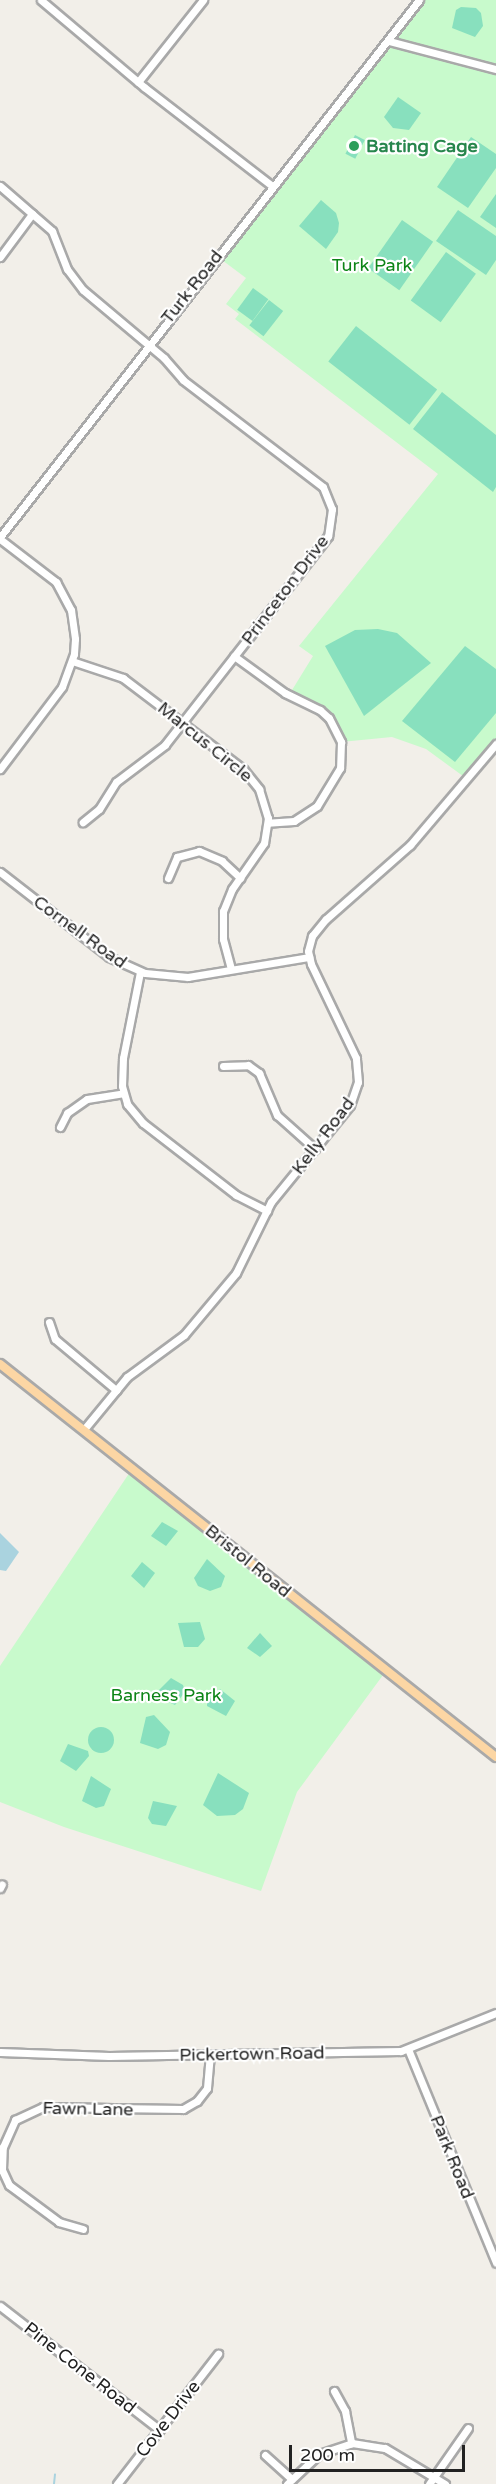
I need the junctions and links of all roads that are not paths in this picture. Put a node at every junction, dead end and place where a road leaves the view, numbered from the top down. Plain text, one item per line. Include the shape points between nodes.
1 (41, 0) edge
2 (203, 0) edge
3 (419, 0) edge
4 (388, 41) junction
5 (496, 69) edge
6 (138, 82) junction
7 (0, 186) edge
8 (272, 186) junction
9 (33, 214) junction
10 (0, 257) edge
11 (147, 345) junction
12 (0, 538) edge
13 (234, 656) junction
14 (72, 661) junction
15 (182, 723) junction
16 (496, 744) edge
17 (0, 769) edge
18 (83, 822) dead end
19 (268, 823) junction
20 (0, 872) edge
21 (168, 878) dead end
22 (240, 878) junction
23 (309, 957) junction
24 (231, 968) junction
25 (140, 972) junction
26 (223, 1066) dead end
27 (123, 1092) junction
28 (60, 1127) dead end
29 (315, 1149) junction
30 (267, 1211) junction
31 (50, 1322) dead end
32 (0, 1364) edge
33 (116, 1390) junction
34 (85, 1428) junction
35 (496, 1757) edge
36 (496, 2013) edge
37 (408, 2049) junction
38 (0, 2052) edge
39 (210, 2056) junction
40 (1, 2147) edge
41 (83, 2229) dead end
42 (496, 2263) edge
43 (0, 2306) edge
44 (218, 2354) dead end
45 (334, 2391) dead end
46 (468, 2428) dead end
47 (160, 2430) junction
48 (351, 2443) junction
49 (265, 2456) dead end
50 (290, 2481) edge
51 (431, 2481) edge
52 (117, 2484) edge
53 (445, 2484) edge

1 - 6 street
2 - 6 street
3 - 4 street, Turk Road
4 - 5 street
4 - 8 street, Turk Road
6 - 8 street
7 - 9 street
8 - 11 street, Turk Road
9 - 10 street
9 - 11 street via 56,238 74,280
11 - 12 street, Turk Road
11 - 13 street, Princeton Drive via 178,376 323,488 329,497 333,516 328,536
12 - 14 street via 50,576 66,600 74,629
13 - 15 street, Princeton Drive
13 - 19 street via 285,693 320,710 329,718 341,742 340,768 317,806 294,821
14 - 15 street, Marcus Circle via 123,678
14 - 17 street via 55,698
15 - 18 street, Princeton Drive via 158,753 116,782 99,809
15 - 19 street, Marcus Circle via 252,778 264,801
16 - 23 street via 410,845 320,925 312,936
19 - 22 street via 264,843
20 - 25 street, Cornell Road via 109,957
21 - 22 street via 177,857 199,851 222,861
22 - 24 street via 223,911 223,939
23 - 24 street, Cornell Road
23 - 29 street, Kelly Road via 354,1051 358,1074 350,1106
24 - 25 street, Cornell Road via 188,977
25 - 27 street via 123,1058
26 - 29 street via 248,1065 259,1073 277,1115
27 - 28 street via 87,1099 67,1113
27 - 30 street via 143,1123 236,1195
29 - 30 street, Kelly Road
30 - 33 street, Kelly Road via 236,1273 192,1326
31 - 33 street via 55,1339
32 - 34 main road, Bristol Road
33 - 34 street, Kelly Road
34 - 35 main road, Bristol Road
36 - 37 street, Pickertown Road
37 - 39 street, Pickertown Road
37 - 42 street, Park Road
38 - 39 street, Pickertown Road
39 - 40 street, Fawn Lane via 207,2088 197,2101 183,2109 34,2108 15,2120
40 - 41 street, Fawn Lane via 2,2170 14,2192 59,2222
43 - 47 street, Pine Cone Road
44 - 47 street, Cove Drive
45 - 48 street via 345,2411
46 - 51 street
47 - 52 street, Cove Drive
48 - 50 street via 319,2454
48 - 51 street via 385,2448
49 - 50 street
51 - 53 street

